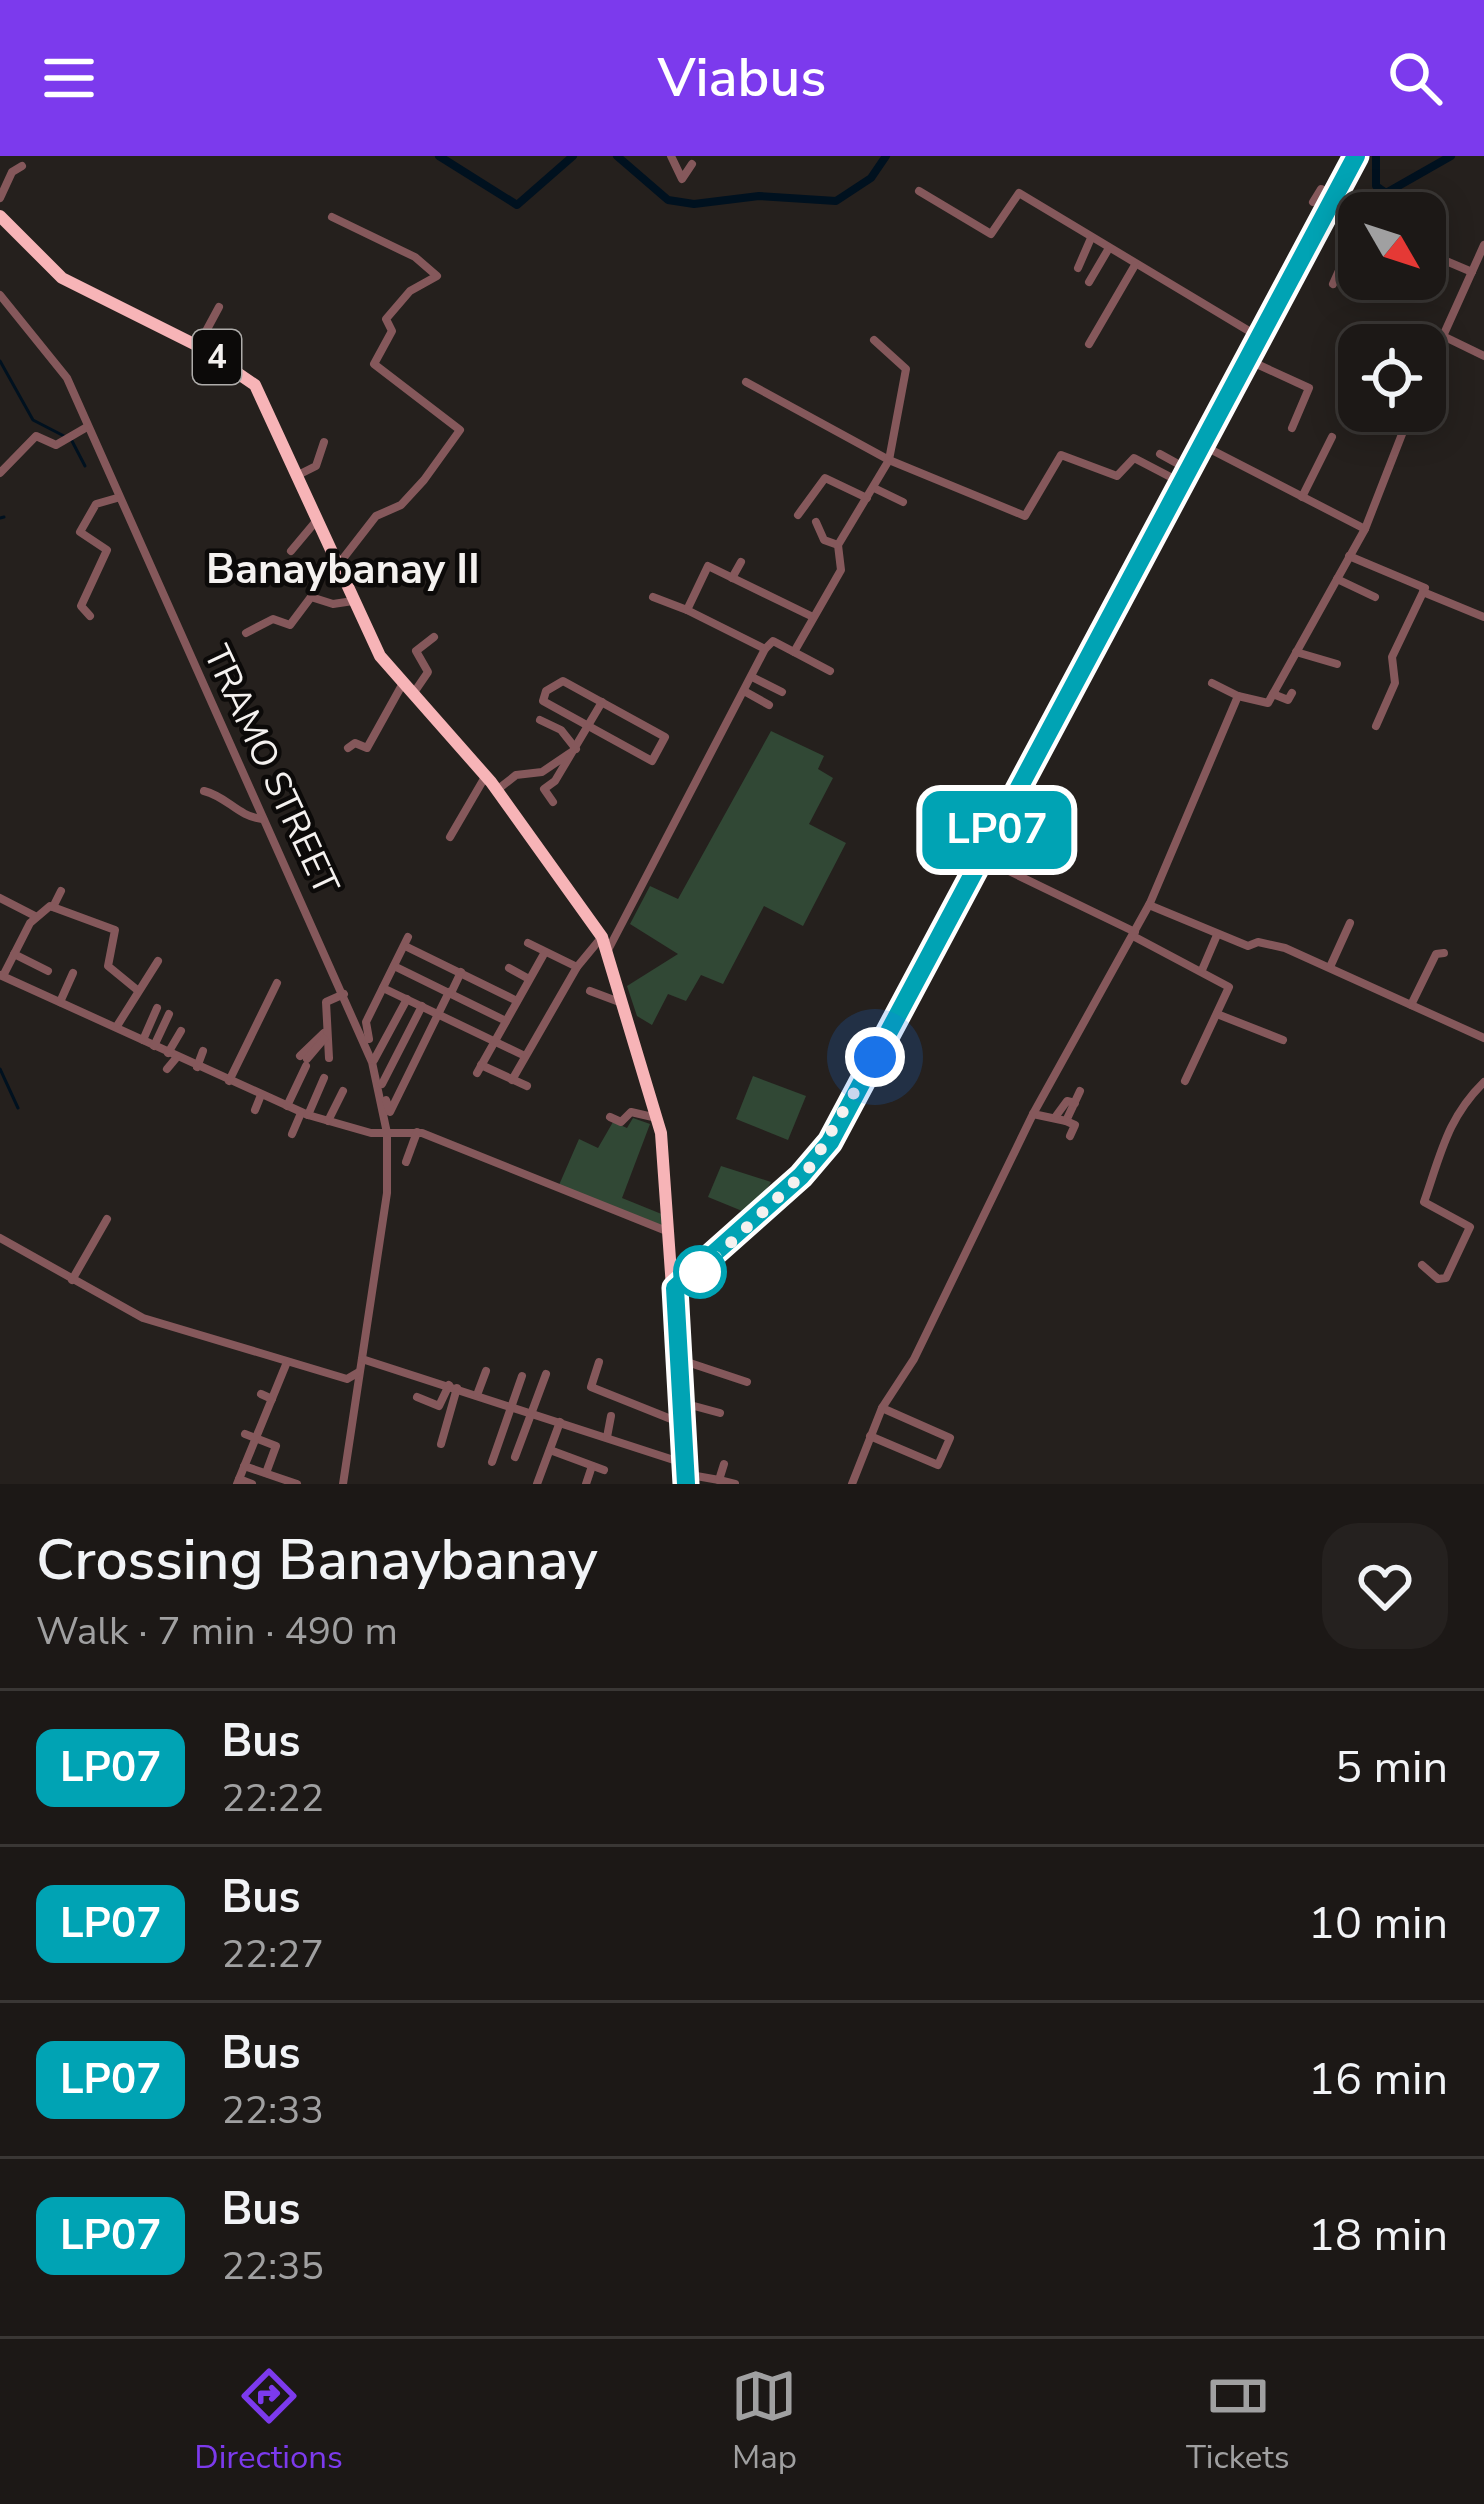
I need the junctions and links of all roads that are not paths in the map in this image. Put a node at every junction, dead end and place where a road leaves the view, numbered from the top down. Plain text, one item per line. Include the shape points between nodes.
1 (670, 156) edge
2 (1356, 156) edge
3 (692, 164) dead end
4 (22, 166) dead end
5 (919, 190) dead end
6 (1335, 194) junction
7 (0, 197) edge
8 (1313, 202) dead end
9 (1328, 209) junction
10 (1338, 214) edge
11 (0, 215) edge
12 (332, 217) dead end
13 (1091, 238) junction
14 (1484, 245) edge
15 (1109, 248) junction
16 (1446, 257) edge
17 (1135, 265) junction
18 (1078, 268) dead end
19 (1338, 272) edge
20 (1472, 272) junction
21 (1089, 282) dead end
22 (1333, 284) dead end
23 (0, 295) edge
24 (220, 307) dead end
25 (1446, 327) edge
26 (1260, 338) junction
27 (1446, 338) edge
28 (874, 340) dead end
29 (1089, 344) dead end
30 (198, 346) junction
31 (1484, 356) edge
32 (1248, 359) junction
33 (746, 382) dead end
34 (87, 428) junction
35 (1292, 428) dead end
36 (1403, 432) edge
37 (1332, 437) dead end
38 (324, 442) dead end
39 (1202, 445) junction
40 (1160, 454) dead end
41 (889, 460) junction
42 (1189, 470) junction
43 (0, 473) edge
44 (300, 474) junction
45 (1182, 483) junction
46 (874, 488) junction
47 (1302, 497) junction
48 (117, 498) junction
49 (867, 498) junction
50 (903, 502) dead end
51 (798, 515) dead end
52 (318, 518) junction
53 (816, 522) dead end
54 (1365, 529) junction
55 (838, 545) junction
56 (292, 551) dead end
57 (1349, 556) junction
58 (1404, 561) dead end
59 (741, 562) dead end
60 (338, 565) junction
61 (1400, 577) junction
62 (732, 578) junction
63 (1337, 579) junction
64 (1423, 592) junction
65 (653, 597) dead end
66 (1376, 597) dead end
67 (353, 601) junction
68 (687, 610) junction
69 (90, 616) dead end
70 (813, 617) junction
71 (1484, 617) edge
72 (246, 633) dead end
73 (434, 637) dead end
74 (765, 649) junction
75 (794, 652) junction
76 (1296, 652) junction
77 (1337, 664) dead end
78 (830, 671) dead end
79 (752, 676) junction
80 (1212, 683) dead end
81 (407, 691) junction
82 (744, 691) junction
83 (782, 692) dead end
84 (1292, 693) dead end
85 (1273, 694) junction
86 (1238, 696) junction
87 (602, 702) junction
88 (770, 705) dead end
89 (540, 720) dead end
90 (1376, 726) dead end
91 (589, 728) junction
92 (348, 748) dead end
93 (576, 749) junction
94 (486, 776) junction
95 (497, 790) junction
96 (204, 791) dead end
97 (553, 802) dead end
98 (264, 819) junction
99 (450, 837) dead end
100 (982, 858) junction
101 (61, 891) dead end
102 (0, 898) edge
103 (1149, 905) junction
104 (53, 908) junction
105 (35, 916) junction
106 (1350, 923) dead end
107 (1134, 934) junction
108 (1217, 935) junction
109 (604, 940) junction
110 (528, 943) dead end
111 (545, 952) junction
112 (1444, 953) dead end
113 (14, 954) junction
114 (585, 956) junction
115 (158, 961) dead end
116 (394, 966) junction
117 (1330, 967) junction
118 (509, 968) dead end
119 (1202, 970) junction
120 (48, 971) dead end
121 (461, 972) junction
122 (73, 973) dead end
123 (1, 976) edge
124 (529, 979) junction
125 (277, 983) dead end
126 (383, 988) junction
127 (136, 989) junction
128 (590, 991) dead end
129 (450, 993) junction
130 (344, 994) junction
131 (407, 999) junction
132 (517, 1000) junction
133 (60, 1002) junction
134 (626, 1003) junction
135 (1411, 1005) junction
136 (422, 1006) junction
137 (157, 1008) dead end
138 (170, 1014) dead end
139 (440, 1014) junction
140 (1217, 1014) junction
141 (506, 1021) junction
142 (117, 1026) junction
143 (181, 1030) dead end
144 (325, 1035) junction
145 (1484, 1039) edge
146 (143, 1040) junction
147 (495, 1040) junction
148 (1282, 1040) dead end
149 (154, 1046) junction
150 (202, 1051) dead end
151 (173, 1055) junction
152 (525, 1057) junction
153 (329, 1058) dead end
154 (374, 1060) junction
155 (197, 1067) junction
156 (167, 1070) dead end
157 (324, 1078) dead end
158 (512, 1079) junction
159 (229, 1081) junction
160 (1185, 1081) dead end
161 (1484, 1082) edge
162 (382, 1084) junction
163 (526, 1086) dead end
164 (343, 1091) dead end
165 (1080, 1091) dead end
166 (261, 1095) junction
167 (287, 1106) junction
168 (255, 1110) dead end
169 (304, 1114) junction
170 (1033, 1114) junction
171 (610, 1118) dead end
172 (658, 1118) junction
173 (1061, 1118) junction
174 (328, 1121) junction
175 (417, 1132) junction
176 (387, 1133) junction
177 (292, 1134) dead end
178 (1070, 1136) dead end
179 (406, 1162) dead end
180 (106, 1220) dead end
181 (670, 1233) junction
182 (0, 1238) edge
183 (1422, 1265) dead end
184 (72, 1280) junction
185 (675, 1288) junction
186 (361, 1359) junction
187 (681, 1360) junction
188 (287, 1362) junction
189 (598, 1362) dead end
190 (486, 1371) dead end
191 (359, 1372) junction
192 (546, 1375) dead end
193 (522, 1376) dead end
194 (267, 1381) dead end
195 (747, 1382) dead end
196 (278, 1385) junction
197 (453, 1386) junction
198 (261, 1394) dead end
199 (477, 1395) junction
200 (417, 1397) dead end
201 (272, 1399) junction
202 (683, 1403) junction
203 (512, 1406) junction
204 (882, 1408) junction
205 (534, 1412) junction
206 (720, 1413) dead end
207 (611, 1416) dead end
208 (560, 1421) junction
209 (683, 1423) junction
210 (245, 1434) dead end
211 (870, 1436) junction
212 (607, 1437) junction
213 (256, 1438) junction
214 (441, 1444) dead end
215 (550, 1450) junction
216 (250, 1451) junction
217 (514, 1457) dead end
218 (272, 1458) junction
219 (492, 1462) dead end
220 (724, 1464) dead end
221 (244, 1466) junction
222 (592, 1466) junction
223 (604, 1470) dead end
224 (266, 1473) junction
225 (685, 1474) edge
226 (719, 1480) junction
227 (236, 1483) edge
228 (252, 1484) edge
229 (297, 1484) edge
230 (343, 1484) edge
231 (537, 1484) edge
232 (586, 1484) edge
233 (735, 1484) edge
234 (852, 1484) edge

1 - 3 street via 682,179
2 - 6 main road
4 - 7 street
5 - 13 street via 991,234 1019,193
6 - 8 street via 1320,189
6 - 9 main road
9 - 10 street
9 - 26 main road
11 - 30 highway, 4 via 62,278
12 - 60 street via 437,276 406,294 386,319 392,331 374,364 460,430 424,480 376,516
13 - 15 street
13 - 18 street
14 - 20 street
15 - 17 street
15 - 21 street
16 - 20 street
17 - 26 street
17 - 29 street
19 - 22 street
20 - 25 street
23 - 34 street, TRAMO STREET via 55,359
24 - 30 street
26 - 32 main road
27 - 31 street
28 - 41 street via 906,369
30 - 44 highway, 4 via 255,385
32 - 35 street via 1309,388
32 - 39 main road
33 - 41 street
34 - 43 street via 56,445 34,437
34 - 48 street, TRAMO STREET
36 - 54 street
37 - 47 street
38 - 44 street via 316,466
39 - 42 main road
39 - 47 street
40 - 42 street
41 - 45 street via 1025,516 1061,455 1117,476 1134,458
41 - 46 street
42 - 45 main road
44 - 52 highway, 4
45 - 100 main road
46 - 49 street
46 - 50 street
47 - 54 street
48 - 69 street via 100,500 80,532 107,550 81,606
48 - 98 street, TRAMO STREET
49 - 51 street via 824,478
49 - 55 street
52 - 56 street
52 - 60 highway, 4
53 - 55 street via 824,540
54 - 57 street
55 - 70 street via 841,570
57 - 61 street
57 - 63 street
58 - 61 street
59 - 62 street
60 - 67 highway, 4
61 - 64 street
62 - 68 street via 709,566
62 - 70 street
63 - 66 street
63 - 76 street
64 - 71 street
64 - 90 street via 1392,658 1394,683
65 - 68 street
67 - 72 street via 311,597 290,625 273,619
67 - 81 highway, 4
68 - 74 street
70 - 75 street
73 - 81 street via 416,651 428,672
74 - 75 street via 773,641
74 - 79 street
75 - 78 street
76 - 77 street
76 - 85 street
79 - 82 street
79 - 83 street
80 - 86 street
81 - 92 street via 368,746
81 - 94 highway, 4
82 - 88 street
82 - 109 street
84 - 85 street via 1288,700
85 - 86 street via 1265,706
86 - 103 street
87 - 91 street
87 - 91 street via 563,682 542,695
87 - 91 street via 665,737 652,760
89 - 93 street
91 - 93 street
93 - 95 street
93 - 97 street via 544,789
94 - 95 highway, 4
94 - 99 street
95 - 109 highway, 4
96 - 98 street via 242,816
98 - 130 street, TRAMO STREET
100 - 107 street
100 - 185 main road via 830,1142
101 - 104 street
102 - 105 street
103 - 107 street
103 - 108 street
104 - 105 street
104 - 127 street via 115,930 108,966
105 - 113 street
106 - 117 street
107 - 119 street
107 - 170 street
108 - 117 street via 1248,946 1270,943
108 - 119 street
109 - 114 street
109 - 134 highway, 4
110 - 111 street
111 - 114 street
111 - 124 street
112 - 135 street via 1436,954
113 - 120 street
113 - 123 street
114 - 152 street
115 - 127 street via 146,986
116 - 121 street via 406,942
116 - 126 street
116 - 129 street
117 - 135 street
118 - 124 street
119 - 140 street via 1229,987
121 - 129 street
121 - 132 street
122 - 133 street
123 - 133 street
124 - 132 street
125 - 159 street
126 - 131 street
126 - 154 street via 365,1027
127 - 142 street
128 - 134 street
129 - 139 street
129 - 141 street
130 - 144 street via 326,1002
130 - 176 street, TRAMO STREET via 372,1062
131 - 136 street
131 - 154 street
132 - 141 street
133 - 142 street
134 - 172 highway, 4
135 - 145 street
136 - 139 street
136 - 162 street
137 - 146 street
138 - 149 street
139 - 147 street
139 - 162 street via 390,1112
140 - 148 street
140 - 160 street
141 - 147 street
142 - 146 street
143 - 151 street
144 - 153 street
144 - 167 street
146 - 149 street
147 - 152 street
147 - 158 street via 479,1069
149 - 151 street
150 - 155 street
151 - 155 street
151 - 156 street
152 - 158 street
154 - 162 street
155 - 159 street
157 - 169 street
158 - 163 street
159 - 166 street
161 - 183 street via 1449,1125 1424,1202 1471,1227 1469,1237 1446,1278
164 - 174 street
165 - 173 street
166 - 167 street
166 - 168 street
167 - 169 street
169 - 174 street
169 - 177 street
170 - 173 street
170 - 204 street via 914,1359
171 - 172 street
172 - 181 highway, 4
173 - 178 street via 1075,1125
174 - 176 street
175 - 176 street
175 - 179 street
175 - 181 street
176 - 186 street, TRAMO STREET via 387,1193
180 - 184 street
181 - 185 highway, 4
182 - 184 street
184 - 188 street via 143,1318
185 - 187 highway, 4
186 - 191 street, TRAMO STREET
186 - 197 street
187 - 195 street
187 - 202 highway, 4
188 - 191 street via 347,1379
188 - 196 street
189 - 209 street via 590,1388
190 - 199 street
191 - 230 street, TRAMO STREET
192 - 205 street
193 - 203 street
194 - 196 street
196 - 201 street
197 - 199 street
197 - 200 street via 439,1406
197 - 214 street
198 - 201 street
199 - 203 street
201 - 213 street
202 - 206 street
202 - 209 highway, 4
203 - 205 street
203 - 219 street
204 - 211 street
204 - 211 street via 950,1438 938,1466
205 - 208 street
205 - 217 street
207 - 212 street
208 - 212 street
208 - 215 street
209 - 225 highway, 4
210 - 213 street
211 - 234 street
212 - 225 street
213 - 216 street
213 - 218 street via 276,1446
215 - 222 street
215 - 231 street
216 - 218 street
216 - 221 street
216 - 227 street
218 - 224 street
220 - 226 street
221 - 224 street
221 - 227 street
222 - 223 street
222 - 232 street
224 - 229 street
225 - 226 street
226 - 233 street
227 - 228 street

